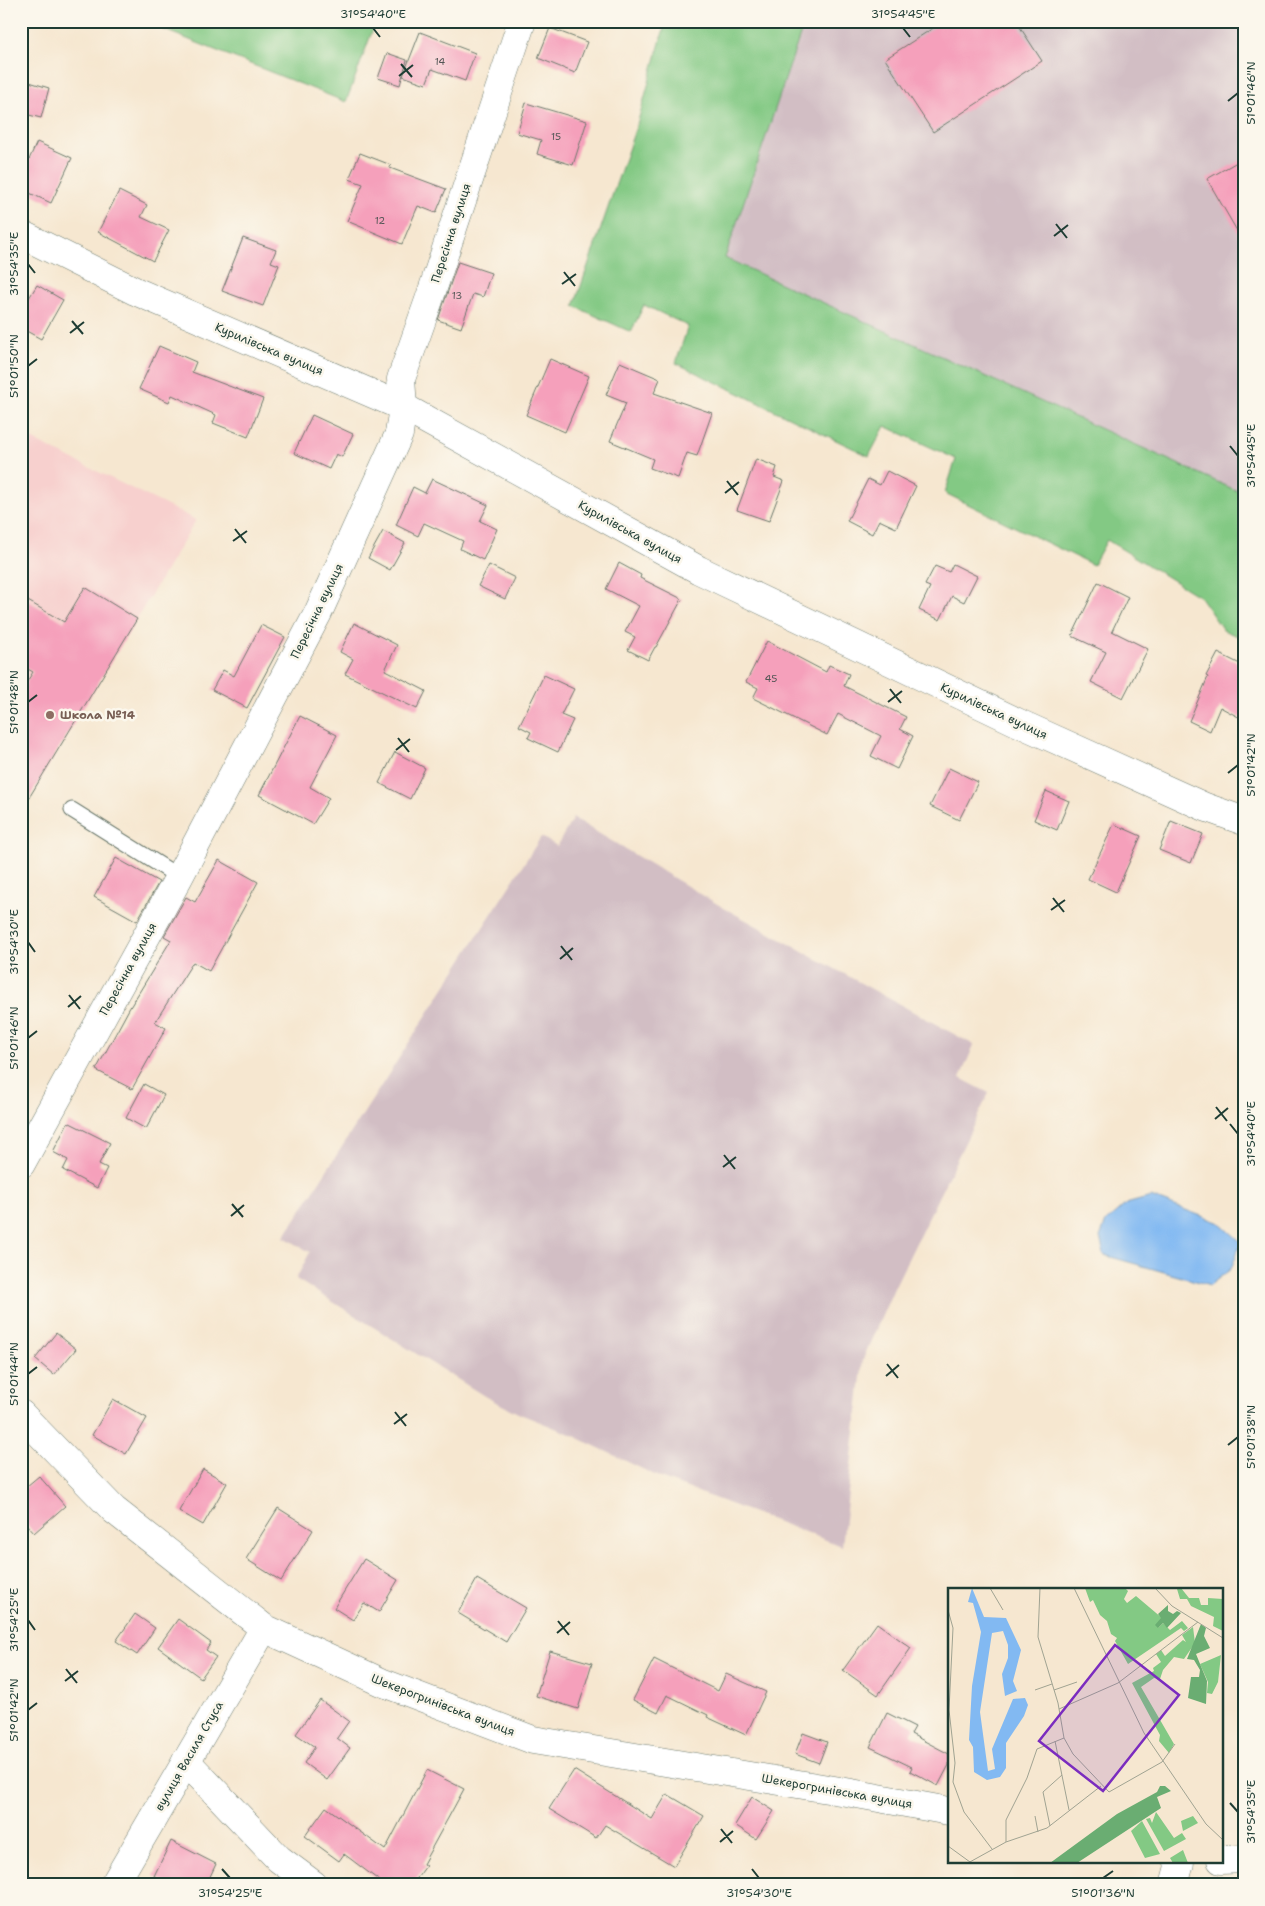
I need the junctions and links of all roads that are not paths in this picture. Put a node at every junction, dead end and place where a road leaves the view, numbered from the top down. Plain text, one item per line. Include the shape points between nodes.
1 (522, 21) edge
2 (21, 234) edge
3 (402, 407) junction
4 (72, 810) dead end
5 (1244, 821) edge
6 (179, 877) junction
7 (21, 1164) edge
8 (21, 1414) edge
9 (264, 1628) junction
10 (186, 1761) junction
11 (948, 1811) edge
12 (1244, 1859) edge
13 (1222, 1860) edge
14 (1179, 1864) edge
15 (114, 1885) edge
16 (314, 1885) edge
17 (1174, 1885) edge

1 - 3 street, Пересічна вулиця via 401,378
2 - 3 street, Курилівська вулиця via 135,291
3 - 5 street, Курилівська вулиця via 699,570 1019,723
3 - 6 street, Пересічна вулиця via 399,434 318,613
4 - 6 lane
6 - 7 street, Пересічна вулиця
8 - 9 street, Шекерогринівська вулиця via 114,1510
9 - 10 street, вулиця Василя Стуса
9 - 11 street, Шекерогринівська вулиця via 380,1682 533,1740
10 - 15 street, вулиця Василя Стуса
10 - 16 street via 278,1859
12 - 13 street
14 - 17 street

